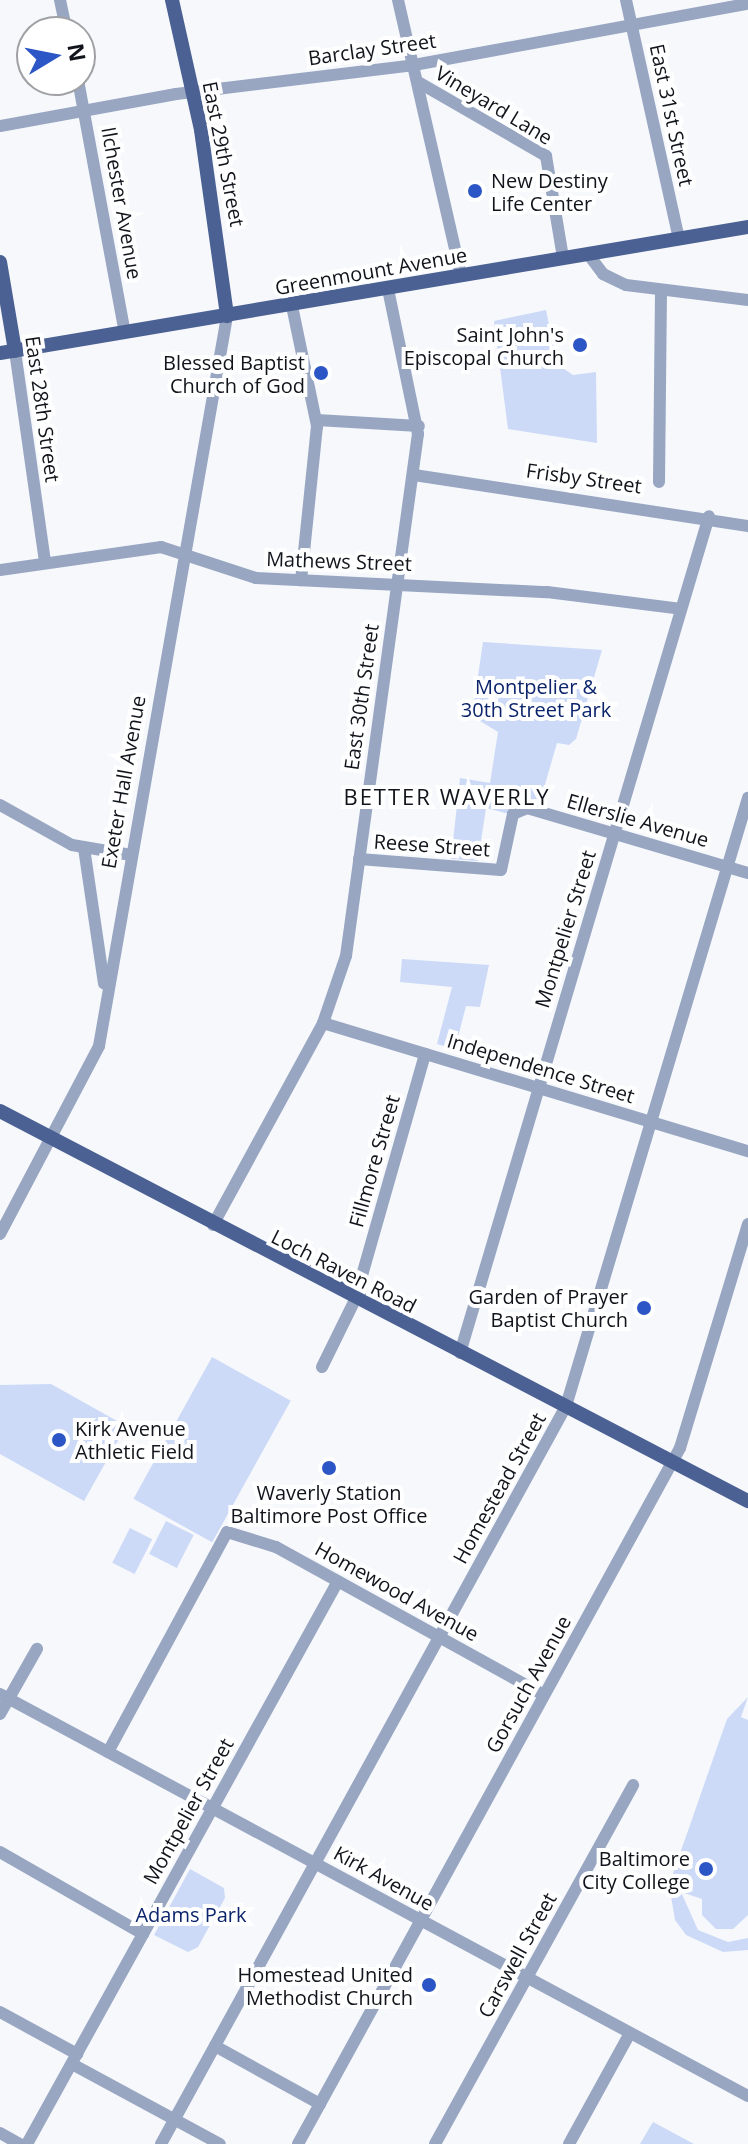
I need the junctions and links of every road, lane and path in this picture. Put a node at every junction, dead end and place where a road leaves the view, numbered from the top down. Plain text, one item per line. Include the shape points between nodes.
1 (172, 0) edge
2 (398, 0) edge
3 (626, 0) edge
4 (748, 4) edge
5 (632, 25) junction
6 (414, 65) junction
7 (418, 82) junction
8 (193, 92) junction
9 (82, 96) edge
10 (85, 111) junction
11 (0, 126) edge
12 (748, 227) edge
13 (679, 239) junction
14 (588, 254) junction
15 (563, 258) junction
16 (0, 262) edge
17 (461, 276) junction
18 (388, 289) junction
19 (661, 293) junction
20 (748, 300) edge
21 (292, 306) junction
22 (227, 316) junction
23 (125, 333) junction
24 (7, 352) edge
25 (317, 420) junction
26 (419, 426) junction
27 (414, 475) junction
28 (659, 482) dead end
29 (748, 512) edge
30 (709, 516) junction
31 (748, 526) edge
32 (183, 553) junction
33 (45, 563) junction
34 (0, 570) edge
35 (301, 580) junction
36 (397, 585) junction
37 (681, 609) junction
38 (748, 798) edge
39 (0, 805) edge
40 (614, 834) junction
41 (84, 848) junction
42 (131, 855) junction
43 (359, 859) junction
44 (728, 867) junction
45 (501, 870) joint
46 (748, 873) edge
47 (106, 997) junction
48 (323, 1023) junction
49 (425, 1054) junction
50 (539, 1088) junction
51 (0, 1111) edge
52 (652, 1122) junction
53 (53, 1139) junction
54 (748, 1151) edge
55 (748, 1224) edge
56 (213, 1225) junction
57 (0, 1234) edge
58 (355, 1300) junction
59 (460, 1353) junction
60 (322, 1367) dead end
61 (566, 1406) junction
62 (672, 1462) junction
63 (748, 1501) edge
64 (338, 1581) junction
65 (440, 1637) junction
66 (37, 1649) dead end
67 (544, 1695) junction
68 (4, 1697) edge
69 (0, 1714) edge
70 (108, 1752) junction
71 (633, 1785) dead end
72 (213, 1807) junction
73 (0, 1852) edge
74 (316, 1862) junction
75 (420, 1921) junction
76 (143, 1934) junction
77 (526, 1980) junction
78 (0, 2012) edge
79 (629, 2035) junction
80 (215, 2046) junction
81 (74, 2059) junction
82 (748, 2096) edge
83 (320, 2104) junction
84 (175, 2118) junction
85 (0, 2133) edge
86 (20, 2144) edge
87 (27, 2144) edge
88 (161, 2144) edge
89 (220, 2144) edge
90 (298, 2144) edge
91 (435, 2144) edge
92 (569, 2144) edge

1 - 8 main road, East 29th Street
2 - 6 street
3 - 5 street, East 31st Street
4 - 5 street, Barclay Street
5 - 6 street, Barclay Street
5 - 13 street, East 31st Street
6 - 7 street
6 - 8 street, Barclay Street
7 - 15 street, Vineyard Lane via 546,156
7 - 17 street
8 - 10 street, Barclay Street
8 - 22 main road, East 29th Street via 229,294
9 - 10 street, Ilchester Avenue
10 - 11 street, Barclay Street
10 - 23 street, Ilchester Avenue
12 - 13 main road, Greenmount Avenue
13 - 14 main road, Greenmount Avenue
14 - 15 main road, Greenmount Avenue
14 - 19 street via 603,274
15 - 17 main road, Greenmount Avenue
16 - 24 main road, East 28th Street
17 - 18 main road, Greenmount Avenue
18 - 21 main road, Greenmount Avenue
18 - 26 street, East 30th Street
19 - 20 street
19 - 28 street
21 - 22 main road, Greenmount Avenue
21 - 25 street
22 - 23 main road, Greenmount Avenue
22 - 32 street, Exeter Hall Avenue
23 - 24 main road, Greenmount Avenue
24 - 33 street, East 28th Street
25 - 26 street
25 - 35 street
26 - 27 street, East 30th Street
27 - 30 street, Frisby Street
27 - 36 street, East 30th Street
29 - 31 street
30 - 31 street, Frisby Street
30 - 37 street, Montpelier Street
32 - 33 street, Mathews Street via 153,547
32 - 35 street, Mathews Street via 241,575
32 - 42 street, Exeter Hall Avenue
33 - 34 street, Mathews Street
35 - 36 street, Mathews Street
36 - 37 street, Mathews Street via 547,592
36 - 43 street, East 30th Street
37 - 40 street, Montpelier Street
38 - 44 street, Homestead Street
39 - 41 street
40 - 44 street, Ellerslie Avenue
40 - 45 street, Ellerslie Avenue via 516,810
40 - 50 street, Montpelier Street
41 - 42 street
41 - 47 street
42 - 47 street, Exeter Hall Avenue
43 - 45 street, Reese Street
43 - 48 street, East 30th Street via 341,979
44 - 46 street, Ellerslie Avenue
44 - 52 street, Homestead Street
47 - 53 street, Exeter Hall Avenue via 93,1065
48 - 49 street, Independence Street
48 - 56 street, East 30th Street
49 - 50 street, Independence Street
49 - 58 street, Fillmore Street
50 - 52 street, Independence Street
50 - 59 street, Montpelier Street
51 - 53 main road, Loch Raven Road
52 - 54 street, Independence Street
52 - 61 street, Homestead Street
53 - 56 main road, Loch Raven Road
53 - 57 street, Exeter Hall Avenue
55 - 62 street, Gorsuch Avenue
56 - 58 main road, Loch Raven Road
58 - 59 main road, Loch Raven Road
58 - 60 street, Fillmore Street
59 - 61 main road, Loch Raven Road
61 - 62 main road, Loch Raven Road
61 - 65 street, Homestead Street
62 - 63 main road, Loch Raven Road
62 - 67 street, Gorsuch Avenue
64 - 65 street, Homewood Avenue
64 - 70 street, Homewood Avenue via 248,1533 227,1532
64 - 72 street, Montpelier Street
65 - 67 street, Homewood Avenue
65 - 74 street, Homestead Street
66 - 68 street
67 - 75 street, Gorsuch Avenue
68 - 69 street
68 - 70 street, Kirk Avenue
70 - 72 street, Kirk Avenue
71 - 77 street, Carswell Street
72 - 74 street, Kirk Avenue
72 - 76 street, Montpelier Street
73 - 76 street
74 - 75 street, Kirk Avenue
74 - 80 street, Homestead Street
75 - 77 street, Kirk Avenue
75 - 83 street, Gorsuch Avenue
76 - 81 street, Montpelier Street
77 - 79 street, Kirk Avenue
77 - 91 street, Carswell Street
78 - 81 street
79 - 82 street, Kirk Avenue
79 - 92 street
80 - 83 street
80 - 84 street, Homestead Street
81 - 84 street
81 - 87 street, Montpelier Street
83 - 90 street, Gorsuch Avenue
84 - 88 street, Homestead Street
84 - 89 street
85 - 86 street

